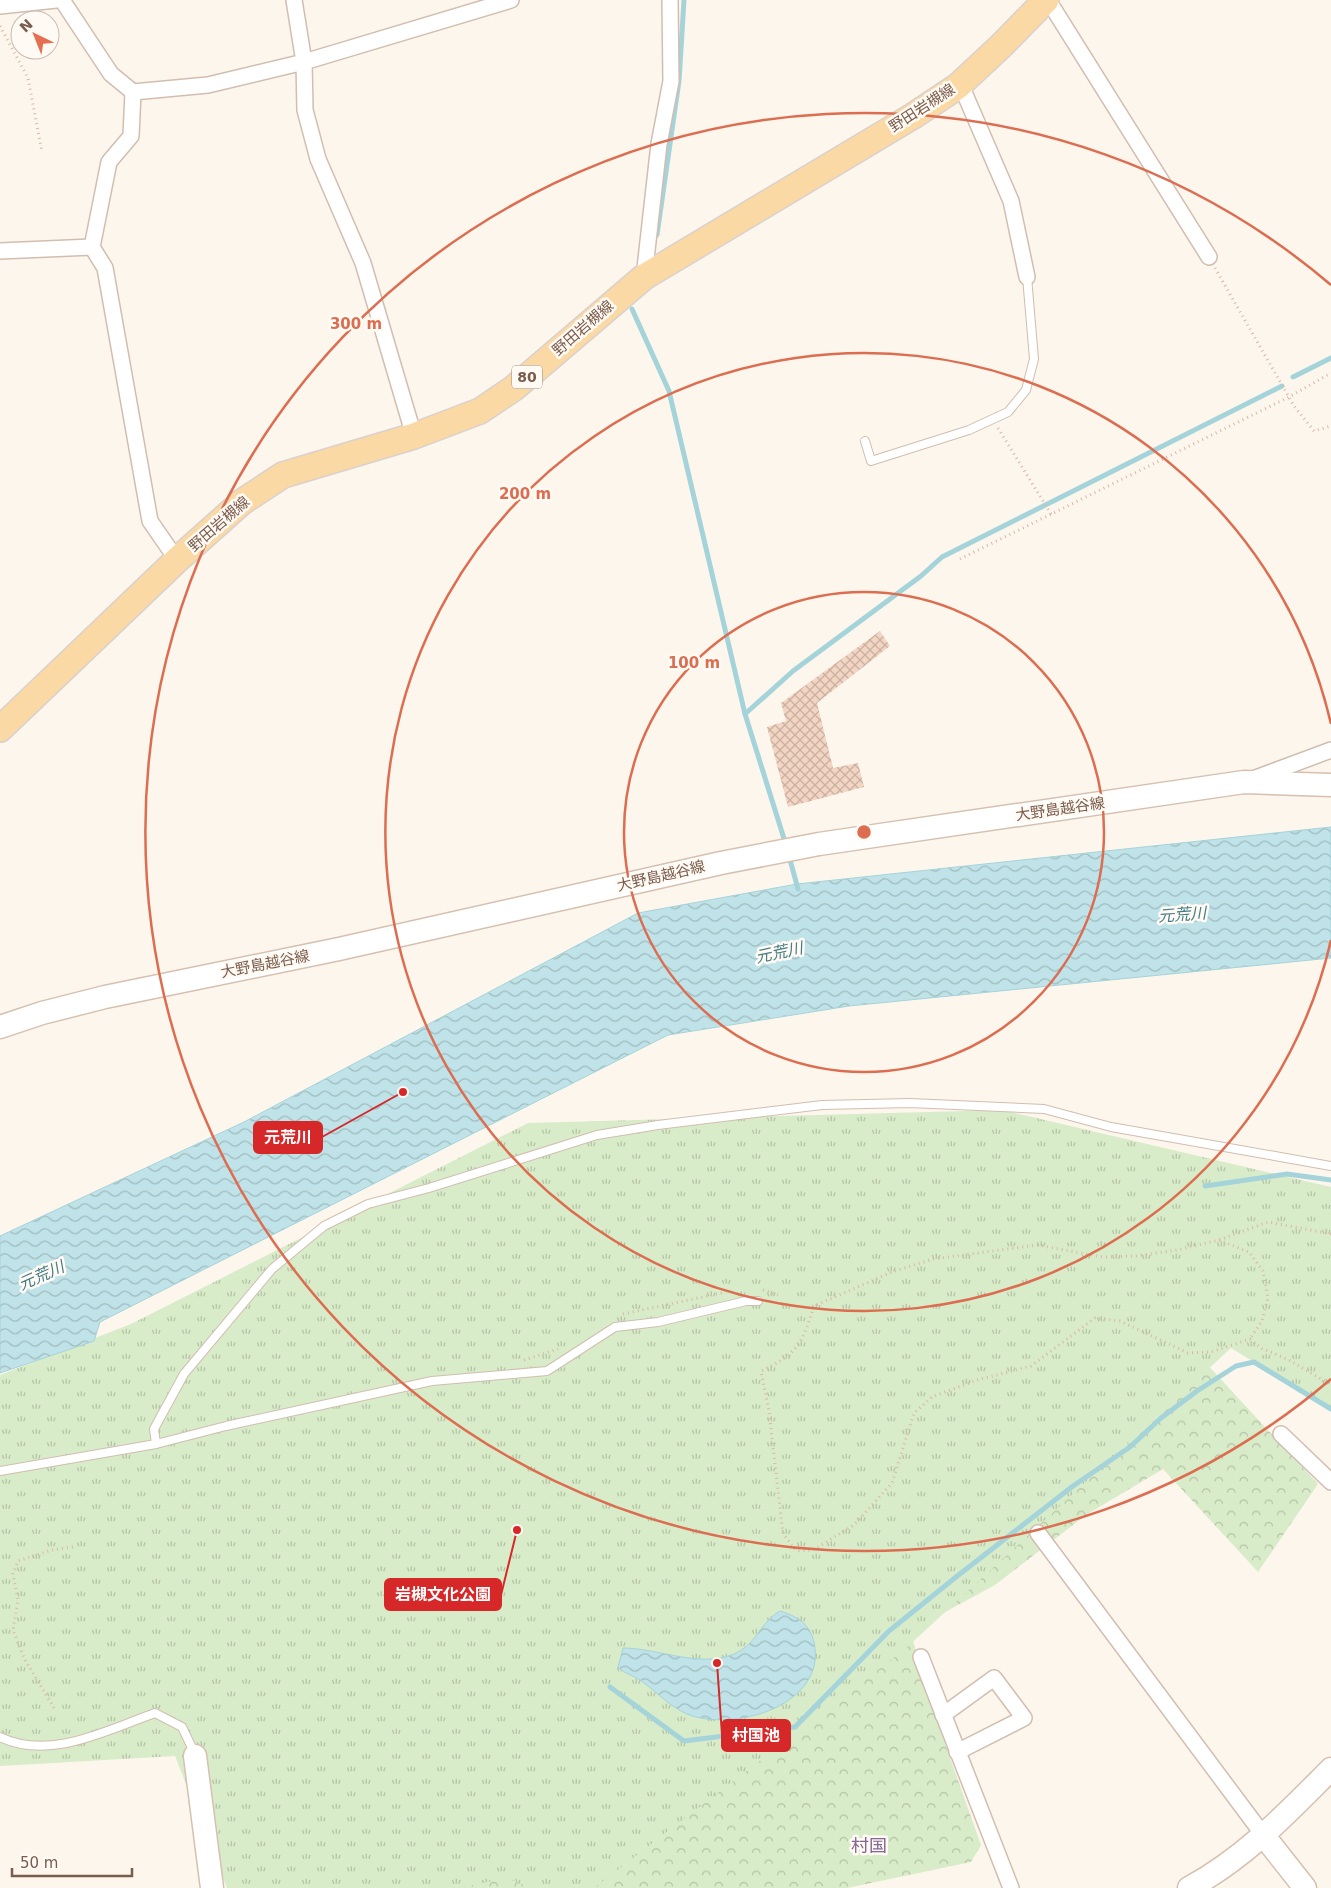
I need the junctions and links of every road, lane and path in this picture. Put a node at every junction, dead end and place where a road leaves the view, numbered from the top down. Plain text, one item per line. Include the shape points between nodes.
1 (56, 0) edge
2 (62, 0) edge
3 (294, 0) edge
4 (511, 0) edge
5 (670, 0) edge
6 (1047, 0) edge
7 (0, 6) edge
8 (0, 26) edge
9 (304, 62) junction
10 (960, 83) junction
11 (133, 92) junction
12 (42, 152) dead end
13 (92, 247) junction
14 (0, 251) edge
15 (1209, 257) joint
16 (644, 277) junction
17 (1027, 277) joint
18 (1331, 373) edge
19 (1289, 397) junction
20 (993, 418) junction
21 (1331, 426) edge
22 (414, 436) junction
23 (865, 441) dead end
24 (1051, 514) junction
25 (960, 559) dead end
26 (177, 560) junction
27 (0, 729) edge
28 (1331, 750) edge
29 (1244, 782) junction
30 (1331, 785) edge
31 (0, 1027) edge
32 (1331, 1166) edge
33 (1331, 1234) edge
34 (1219, 1240) junction
35 (758, 1290) dead end
36 (731, 1291) dead end
37 (778, 1295) dead end
38 (758, 1301) dead end
39 (620, 1315) dead end
40 (1250, 1339) junction
41 (561, 1348) dead end
42 (516, 1363) dead end
43 (1330, 1384) edge
44 (1280, 1434) dead end
45 (156, 1444) junction
46 (0, 1471) edge
47 (1331, 1482) edge
48 (1038, 1533) dead end
49 (72, 1547) dead end
50 (921, 1657) dead end
51 (54, 1708) dead end
52 (943, 1714) junction
53 (0, 1737) edge
54 (958, 1752) junction
55 (195, 1756) joint
56 (1331, 1769) edge
57 (1264, 1836) junction
58 (212, 1888) edge
59 (1011, 1888) edge
60 (1189, 1888) edge
61 (1305, 1888) edge

1 - 7 street
2 - 11 street via 111,74
3 - 9 street
4 - 9 street
5 - 16 street via 671,81 659,144
6 - 10 main road, 野田岩槻線 / 80
6 - 15 street
8 - 12 path via 28,78
9 - 11 street via 208,85
9 - 22 street via 305,110 318,159 363,263
10 - 16 main road, 野田岩槻線 / 80 via 912,116
10 - 17 street via 1011,201
11 - 13 street via 131,136 109,162
13 - 14 street
13 - 26 street via 105,268 150,521
15 - 19 path
16 - 22 main road, 野田岩槻線 / 80 via 514,388 480,411
17 - 20 lane via 1034,359 1026,390 1008,412
18 - 19 path
19 - 21 path via 1314,431
19 - 24 path
20 - 23 lane via 969,430 870,461
20 - 24 path
22 - 26 main road, 野田岩槻線 / 80 via 283,475 242,502
24 - 25 path
26 - 27 main road, 野田岩槻線 / 80
28 - 29 street
29 - 30 main road, 大野島越谷線
29 - 31 main road, 大野島越谷線 via 820,844 721,863 339,949 105,996
32 - 45 lane via 1111,1128 1044,1109 920,1103 822,1105 597,1135 368,1204 324,1226 272,1269 184,1374 154,1429
33 - 34 path via 1268,1222
34 - 40 path via 1248,1252 1263,1271 1268,1298 1262,1321
34 - 40 path via 1136,1256 1103,1257 1038,1245 934,1259 892,1272 814,1306 804,1339 782,1362 762,1371 783,1534 797,1551 813,1550 854,1525 892,1483 914,1413 932,1396 1031,1366 1095,1318 1120,1321 1188,1353 1211,1352
35 - 37 path
36 - 39 path
38 - 45 lane via 658,1322 615,1327 547,1371 432,1381
40 - 43 path
41 - 42 path
44 - 47 street
45 - 46 lane
48 - 57 street
49 - 51 path via 18,1561 14,1574 18,1600 13,1630 25,1660
50 - 52 street
52 - 54 street
52 - 54 street via 994,1678 1024,1718
53 - 55 lane via 14,1743 62,1745 155,1713 182,1726
54 - 59 street
55 - 58 main road
56 - 57 main road
57 - 60 main road via 1209,1878
57 - 61 main road

